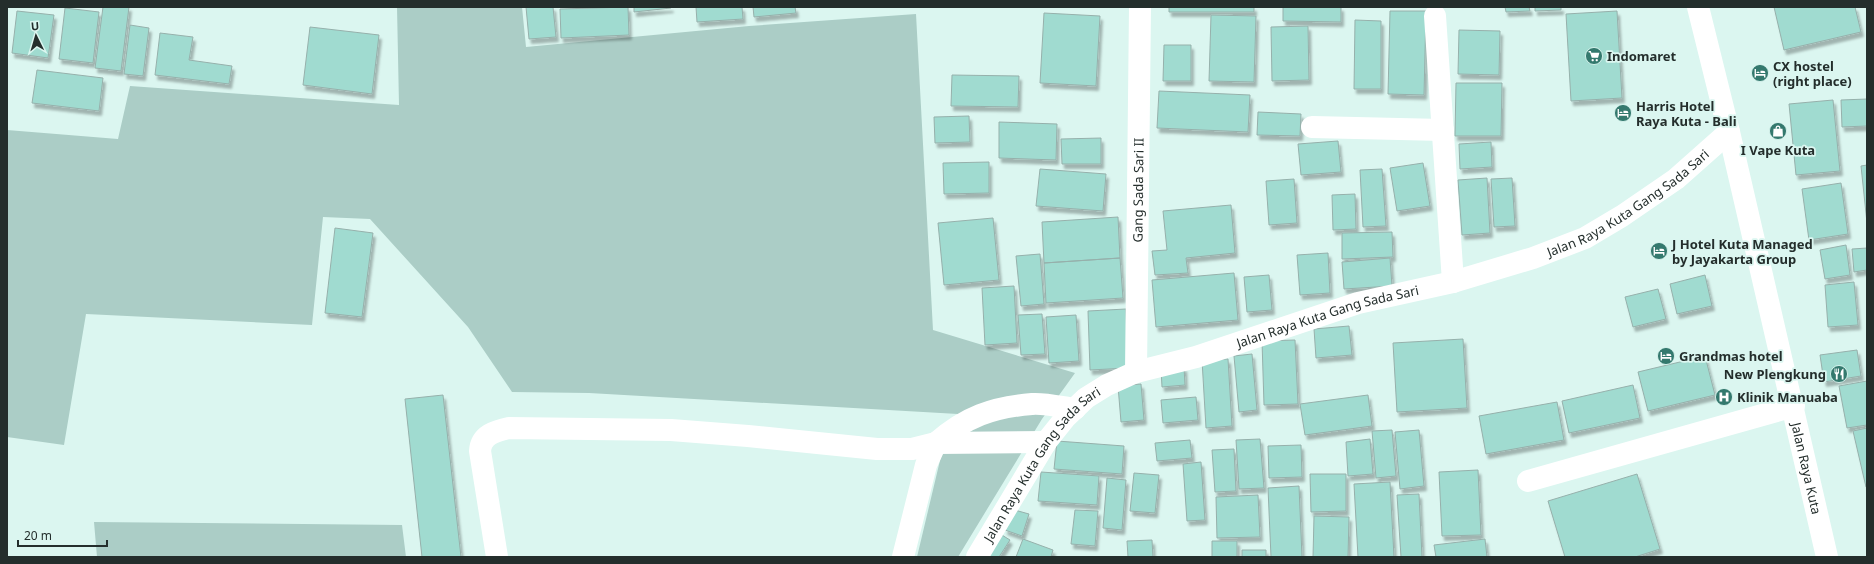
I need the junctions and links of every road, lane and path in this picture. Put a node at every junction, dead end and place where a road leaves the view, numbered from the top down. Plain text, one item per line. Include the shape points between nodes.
1 (1140, 7) edge
2 (1698, 7) edge
3 (1435, 16) dead end
4 (1312, 127) dead end
5 (1443, 130) junction
6 (1730, 132) junction
7 (1452, 282) junction
8 (1136, 372) junction
9 (1794, 406) junction
10 (1075, 409) junction
11 (1046, 442) junction
12 (936, 444) junction
13 (1528, 481) dead end
14 (497, 557) edge
15 (903, 557) edge
16 (977, 557) edge
17 (1827, 557) edge

1 - 8 street, Gang Sada Sari II
2 - 6 street, Jalan Raya Kuta
3 - 5 street
4 - 5 street
5 - 7 street
6 - 7 street, Jalan Raya Kuta Gang Sada Sari via 1676,179 1585,238 1533,258
6 - 9 street, Jalan Raya Kuta
7 - 8 street, Jalan Raya Kuta Gang Sada Sari via 1358,303 1196,357
8 - 10 street, Jalan Raya Kuta Gang Sada Sari via 1107,385 1086,398
9 - 13 street
9 - 17 street, Jalan Raya Kuta
10 - 11 street, Jalan Raya Kuta Gang Sada Sari
10 - 12 street via 1033,404 1000,409 971,417 952,429
11 - 12 street
11 - 16 street, Jalan Raya Kuta Gang Sada Sari
12 - 14 street via 912,449 877,449 671,430 509,428 484,438 480,451
12 - 15 street via 926,465

